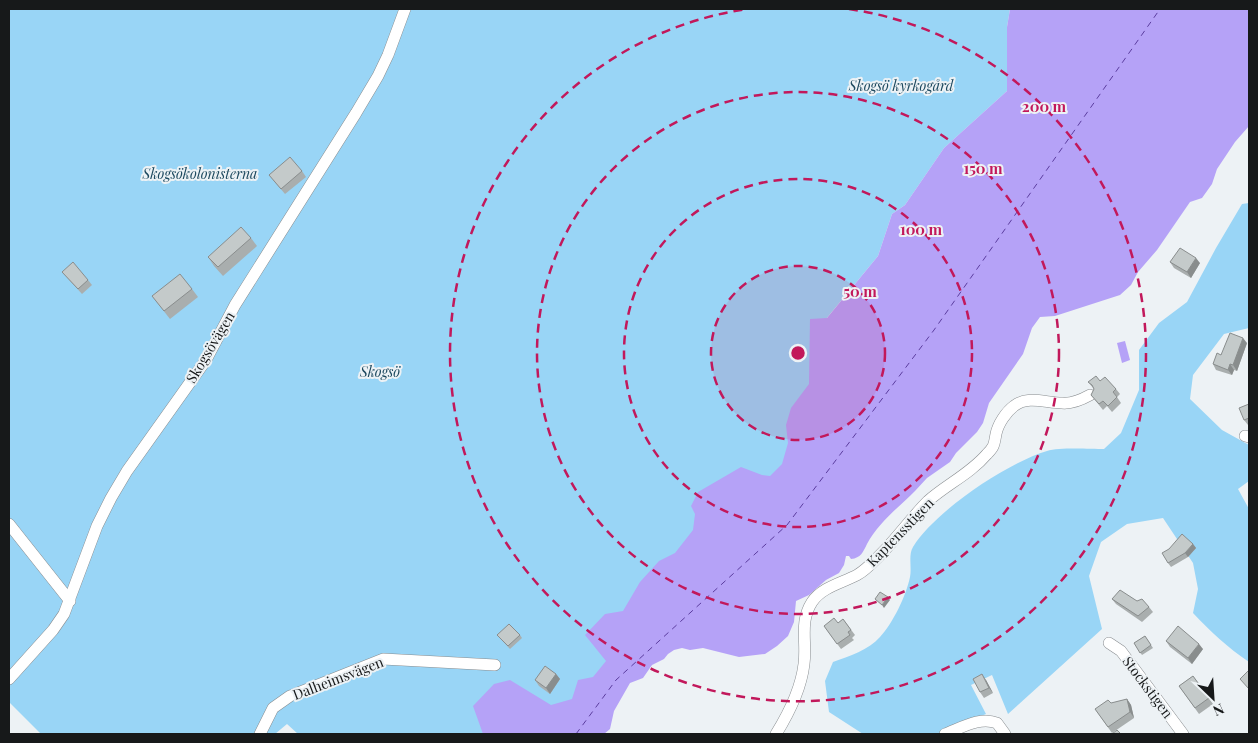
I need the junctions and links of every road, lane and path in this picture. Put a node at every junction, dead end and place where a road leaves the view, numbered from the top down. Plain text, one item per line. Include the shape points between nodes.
1 (405, 9) edge
2 (1090, 395) edge
3 (9, 524) edge
4 (70, 601) junction
5 (1109, 642) dead end
6 (495, 665) dead end
7 (9, 679) edge
8 (260, 734) edge
9 (776, 734) edge
10 (945, 734) edge
11 (1006, 734) edge
12 (1183, 734) edge

1 - 4 street, Skogsövägen via 388,55 356,113 235,305 206,360 111,498 79,571
2 - 9 street, Kaptensstigen via 1073,402 1029,400 1015,405 1004,417 993,448 984,458 928,502 870,565 827,589 813,601 804,623 802,677 788,715
3 - 4 street
4 - 7 street, Skogsövägen via 53,630
5 - 12 street, Stockstigen via 1121,651
6 - 8 street, Dalheimsvägen via 383,658 290,696 273,708
10 - 11 street via 987,720 997,723

